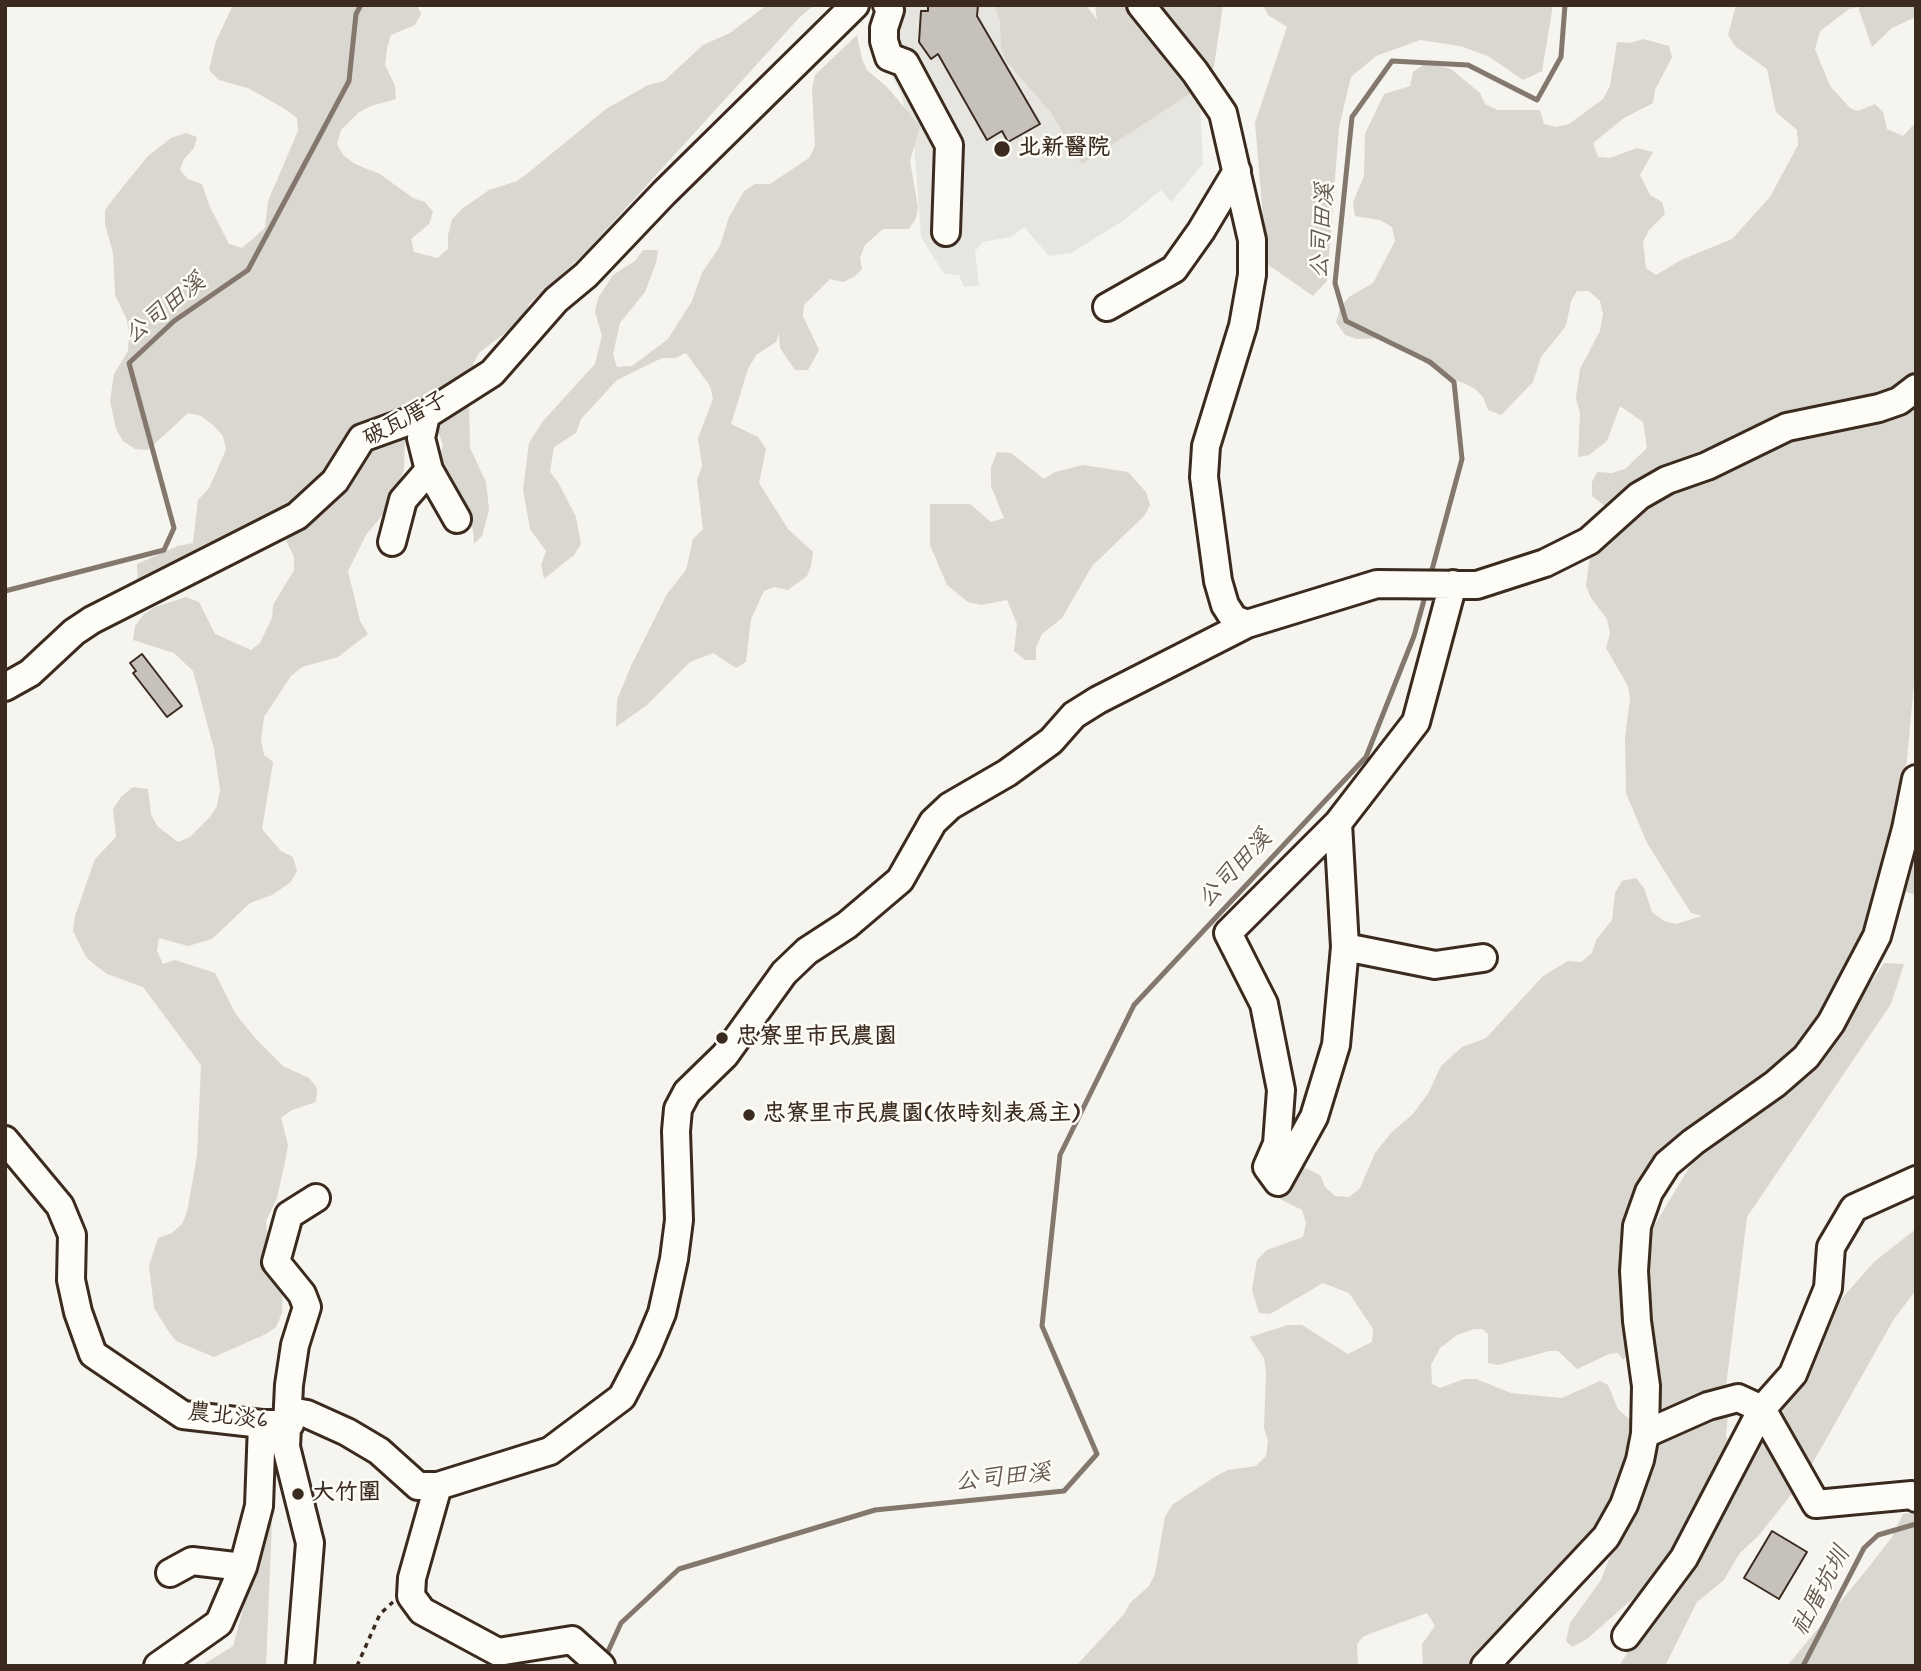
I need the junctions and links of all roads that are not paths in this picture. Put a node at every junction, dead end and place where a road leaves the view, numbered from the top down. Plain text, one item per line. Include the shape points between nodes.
1 (855, 5) edge
2 (887, 5) edge
3 (1141, 5) edge
4 (1237, 171) junction
5 (946, 232) dead end
6 (1107, 307) dead end
7 (1916, 388) edge
8 (426, 415) junction
9 (429, 470) junction
10 (457, 519) dead end
11 (393, 542) dead end
12 (1444, 584) junction
13 (1247, 624) junction
14 (5, 687) edge
15 (1916, 779) edge
16 (1338, 823) junction
17 (1345, 947) junction
18 (1483, 958) dead end
19 (10, 1156) edge
20 (1916, 1180) edge
21 (316, 1198) dead end
22 (1762, 1409) junction
23 (290, 1417) junction
24 (262, 1424) junction
25 (1645, 1434) junction
26 (438, 1486) junction
27 (1916, 1499) edge
28 (243, 1567) junction
29 (170, 1573) dead end
30 (1626, 1636) dead end
31 (593, 1659) edge
32 (158, 1666) edge
33 (300, 1666) edge
34 (1485, 1666) edge

1 - 8 street, 破瓦厝子 via 556,300 492,373
2 - 5 street via 884,41 889,57 905,64 949,145
3 - 4 street via 1223,113
4 - 6 street via 1174,269
4 - 13 street via 1251,240 1252,275 1243,326 1206,446 1204,477 1222,593 1234,619
7 - 12 street via 1880,408 1787,427 1667,480 1639,496 1589,541 1545,563 1477,585
8 - 9 street via 421,438
8 - 14 street, 破瓦厝子 via 362,438 335,481 297,516 92,620 30,673
9 - 10 street
9 - 11 street via 403,500
12 - 13 street via 1399,582 1350,590
12 - 16 street via 1416,722
13 - 26 street via 1098,700 1007,773 950,806 933,822 900,880 784,973 745,1031 687,1092 678,1109 679,1220 674,1259 662,1312 622,1397 550,1451
15 - 25 street via 1877,936 1831,1023 1806,1057 1667,1164 1648,1192 1637,1226 1634,1271 1646,1386
16 - 17 street
16 - 17 street via 1228,933 1264,1004 1281,1090 1277,1143 1267,1167 1278,1182 1314,1117 1336,1045
17 - 18 street via 1435,965
19 - 24 street, 農北淡6 / 農北淡6 via 60,1206 72,1235 71,1280 78,1312 93,1354 183,1415
20 - 22 street via 1854,1208 1831,1247 1828,1288 1793,1374
21 - 23 street via 289,1215 276,1262 307,1307 295,1345
22 - 25 street via 1738,1398
22 - 27 street via 1816,1504 1912,1495
22 - 30 street via 1684,1558
23 - 24 street, 農北淡6 / 農北淡6
23 - 26 street via 307,1414 368,1444 418,1486
23 - 33 street, 農北淡6 / 農北淡6 via 286,1447 310,1543
24 - 28 street via 259,1506
25 - 34 street via 1624,1505 1606,1538
26 - 31 street via 412,1578 411,1596 422,1611 498,1651 572,1640
28 - 29 street via 192,1561
28 - 32 street via 219,1623

